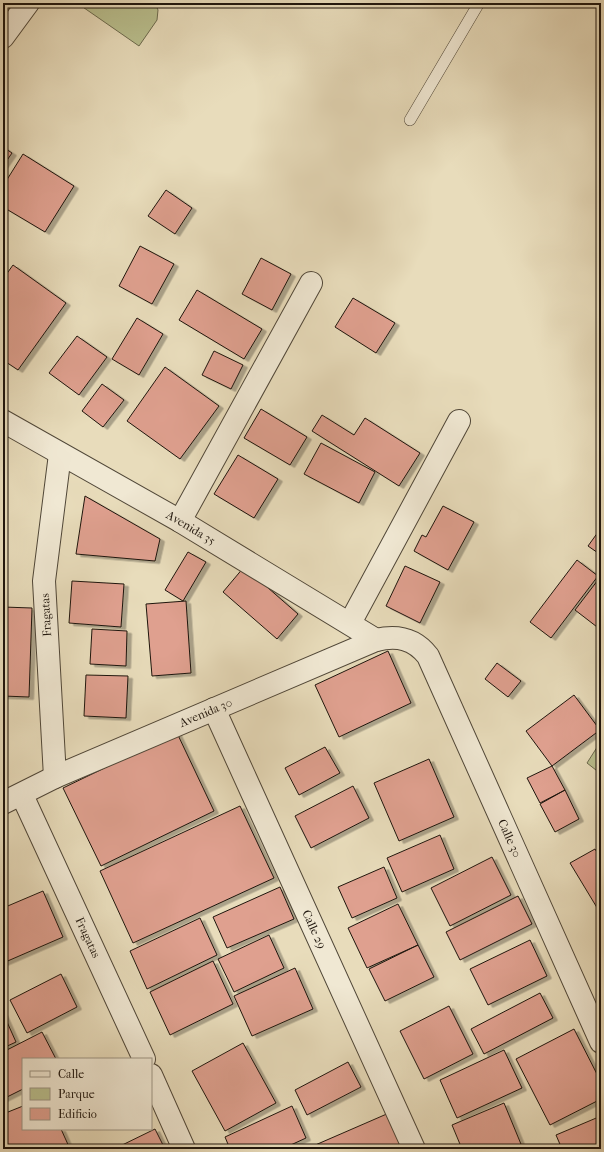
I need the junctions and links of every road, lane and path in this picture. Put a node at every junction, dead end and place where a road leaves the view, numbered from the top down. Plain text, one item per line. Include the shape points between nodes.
1 (478, 3) edge
2 (16, 12) edge
3 (3, 37) edge
4 (410, 120) dead end
5 (311, 283) dead end
6 (3, 421) edge
7 (459, 421) dead end
8 (60, 454) junction
9 (180, 520) junction
10 (350, 623) junction
11 (376, 640) junction
12 (411, 641) joint
13 (214, 709) junction
14 (56, 777) junction
15 (12, 799) edge
16 (601, 1042) edge
17 (143, 1058) edge
18 (152, 1077) edge
19 (184, 1149) edge
20 (414, 1149) edge

1 - 4 lane
2 - 3 street
5 - 9 street
6 - 8 street, Avenida 35
7 - 10 street
8 - 9 street, Avenida 35
8 - 14 street, Fragatas via 44,581
9 - 10 street, Avenida 35
10 - 11 street, Avenida 35
11 - 12 street, Avenida 30 via 397,637
11 - 13 street, Avenida 30
12 - 16 street, Calle 30 via 428,656
13 - 14 street, Avenida 30
13 - 20 street, Calle 29
14 - 15 street, Avenida 30
15 - 17 street, Fragatas
18 - 19 street

